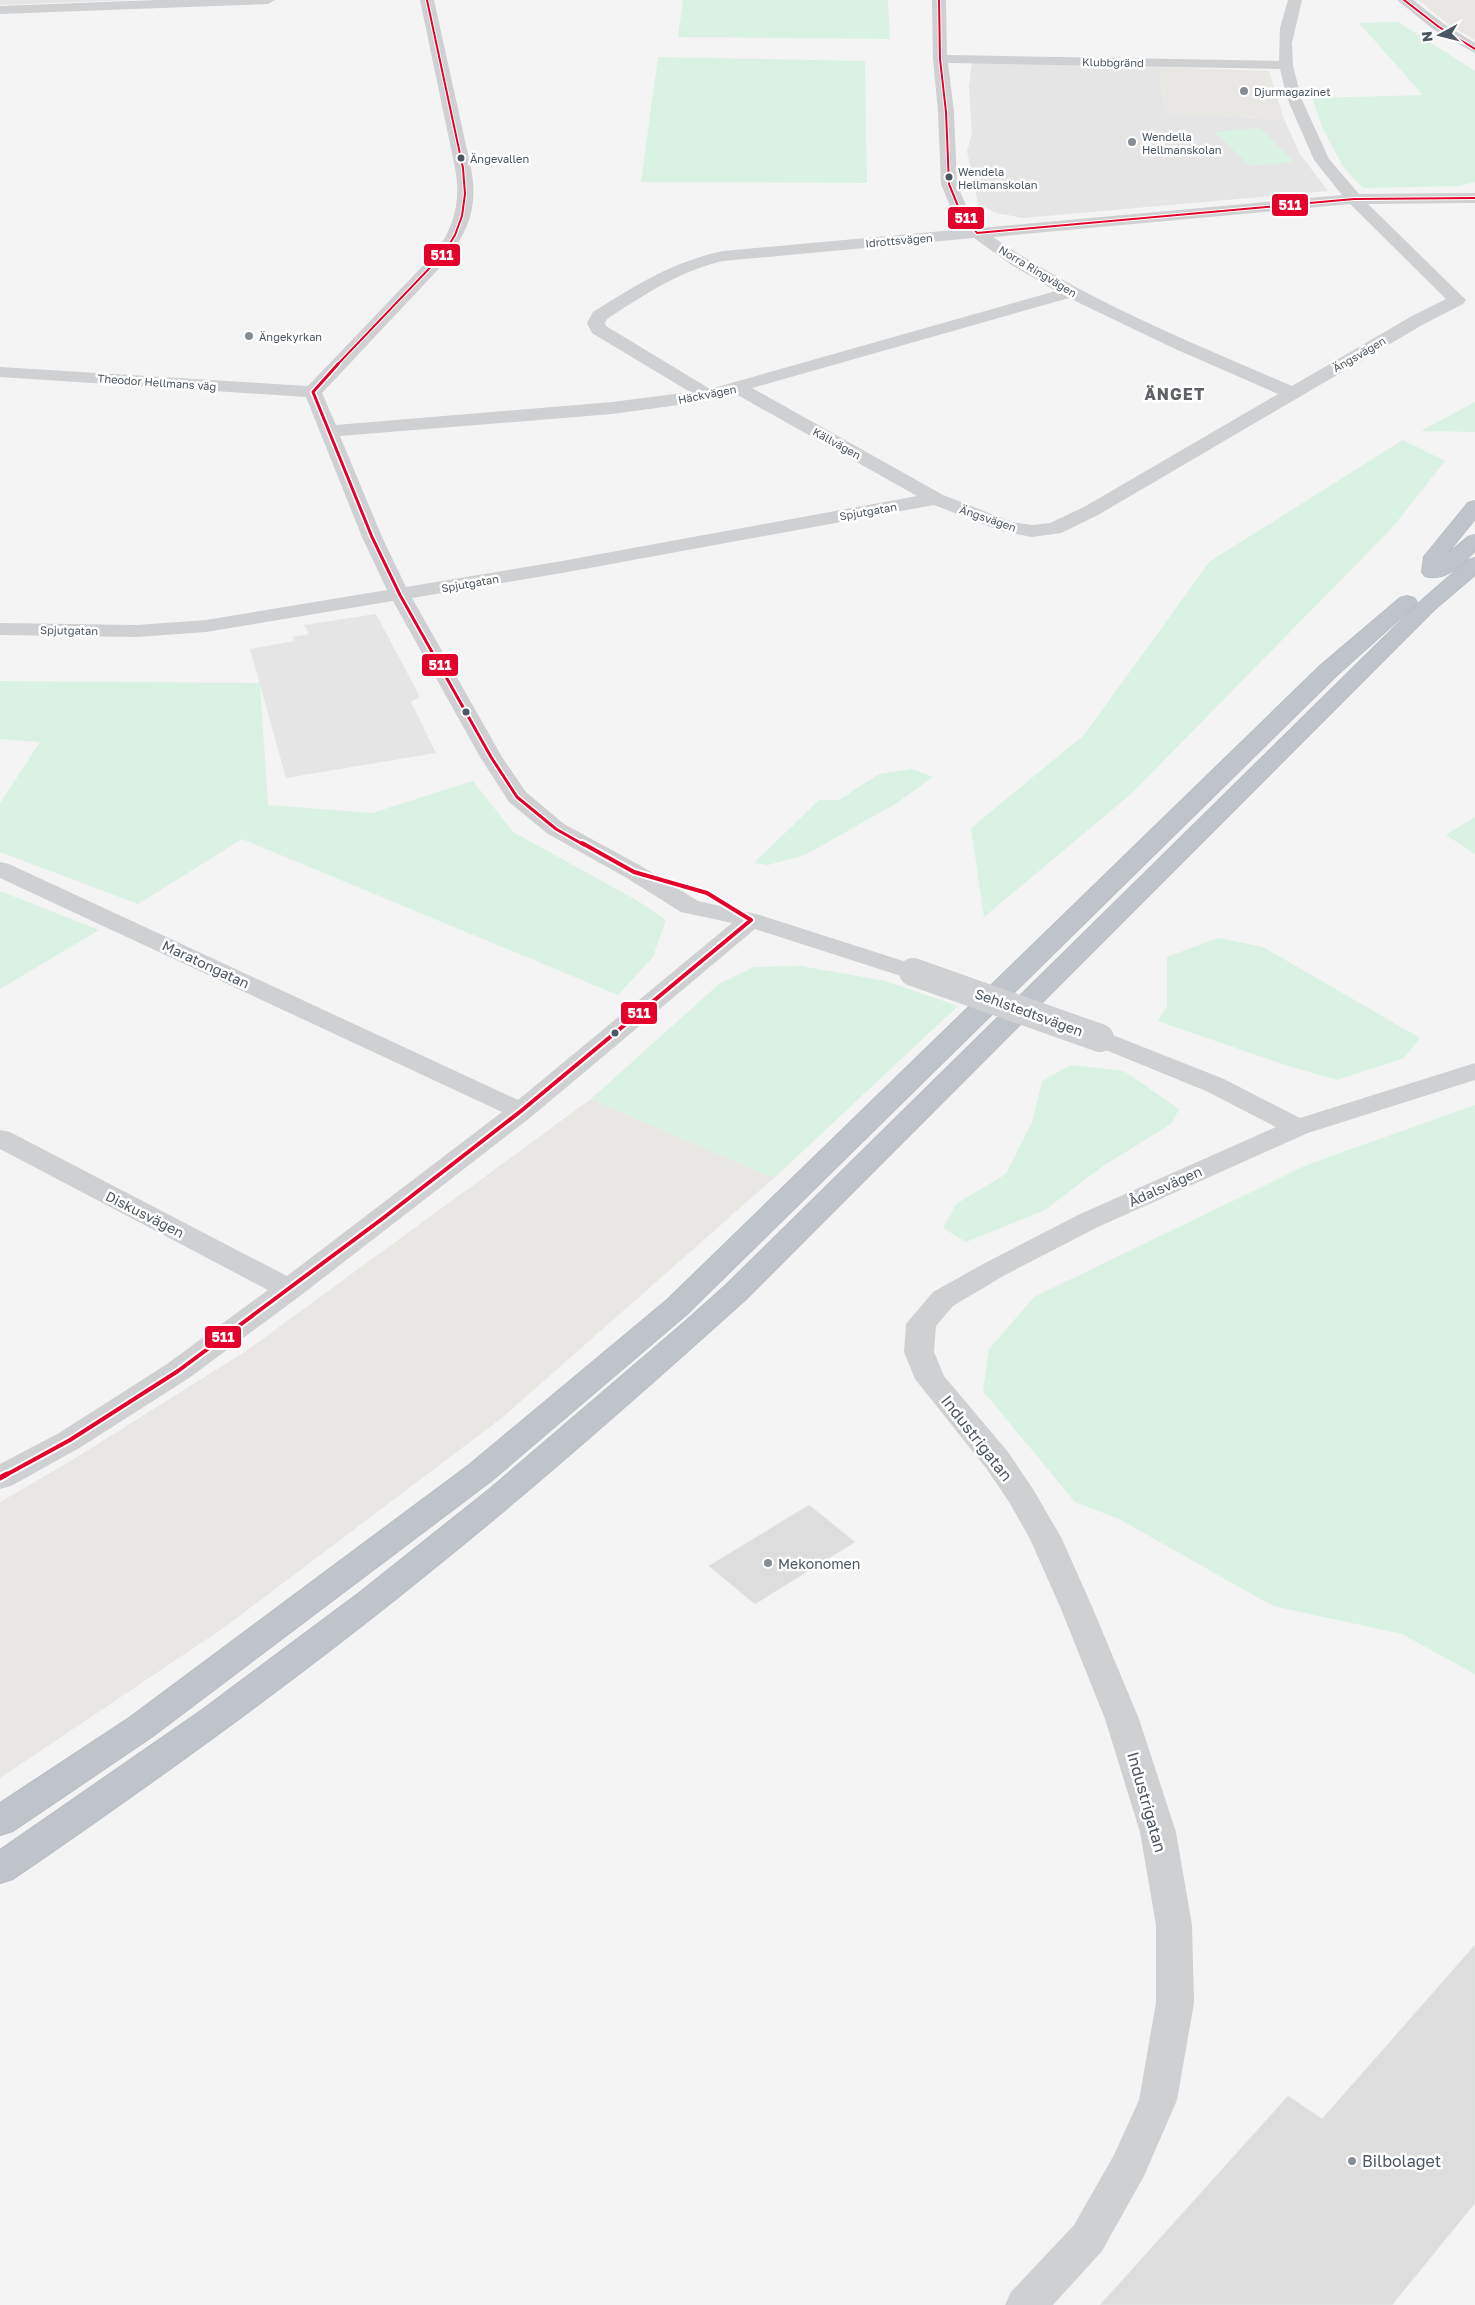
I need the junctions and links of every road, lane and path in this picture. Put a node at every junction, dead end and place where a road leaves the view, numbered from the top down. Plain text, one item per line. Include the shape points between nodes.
1 (268, 0) edge
2 (427, 0) edge
3 (939, 0) edge
4 (1295, 0) edge
5 (1404, 0) edge
6 (159, 2) edge
7 (0, 10) edge
8 (1475, 49) edge
9 (940, 59) junction
10 (1286, 65) junction
11 (1475, 198) edge
12 (1354, 199) junction
13 (977, 233) junction
14 (1071, 292) junction
15 (1466, 301) edge
16 (0, 372) edge
17 (738, 388) junction
18 (313, 392) junction
19 (1294, 394) junction
20 (708, 395) junction
21 (330, 431) junction
22 (936, 499) junction
23 (1475, 507) edge
24 (1475, 541) edge
25 (1475, 564) edge
26 (1431, 581) junction
27 (1475, 582) edge
28 (400, 595) junction
29 (1428, 605) junction
30 (0, 629) edge
31 (0, 869) edge
32 (751, 920) junction
33 (1475, 1071) edge
34 (521, 1111) junction
35 (1298, 1127) junction
36 (0, 1138) edge
37 (290, 1289) junction
38 (927, 1371) joint
39 (0, 1478) edge
40 (0, 1821) edge
41 (0, 1869) edge
42 (1026, 2305) edge

1 - 6 street
2 - 18 street via 461,158 466,189 465,208 448,247
3 - 9 street, Norra Ringvägen
4 - 10 street, Ängsvägen via 1286,36
5 - 8 main road via 1439,28
6 - 7 street
9 - 10 street, Klubbgränd
9 - 13 street, Norra Ringvägen via 949,184 960,211
10 - 12 street, Ängsvägen via 1306,130 1322,160
11 - 12 street, Idrottsvägen
12 - 13 street, Idrottsvägen
12 - 15 street, Ängsvägen
13 - 14 street, Norra Ringvägen
13 - 20 street, Idrottsvägen via 700,260 661,277 599,316 598,329
14 - 17 street, Häckvägen
14 - 19 street, Norra Ringvägen
15 - 19 street, Ängsvägen via 1418,320
16 - 18 street, Theodor Hellmans väg
17 - 20 street, Häckvägen
17 - 22 street, Källvägen
18 - 21 street, Sehlstedtsvägen
19 - 22 street, Ängsvägen via 1054,529 1032,531 1008,527
20 - 21 street, Häckvägen via 612,408
21 - 28 street, Sehlstedtsvägen via 372,537
22 - 28 street, Spjutgatan
23 - 26 highway via 1434,557
24 - 26 highway
25 - 29 highway
26 - 40 highway via 1329,670 677,1307 480,1473 141,1726
27 - 29 highway via 1458,598
28 - 30 street, Spjutgatan via 170,630
28 - 32 street, Sehlstedtsvägen via 517,797 556,829 690,907
29 - 41 highway via 736,1292 628,1389 420,1562 286,1666
31 - 34 street, Maratongatan
32 - 34 street
32 - 35 street, Sehlstedtsvägen, bridge via 913,972 1100,1038 1215,1085
33 - 35 street, Ådalsvägen
34 - 37 street
35 - 38 street, Ådalsvägen via 1088,1221 943,1299 922,1324 919,1352
36 - 37 street, Diskusvägen
37 - 39 street via 178,1372 70,1440
38 - 42 street, Industrigatan via 930,1379 997,1460 1046,1538 1122,1718 1158,1832 1174,1925 1176,2003 1158,2100 1130,2164 1088,2238

